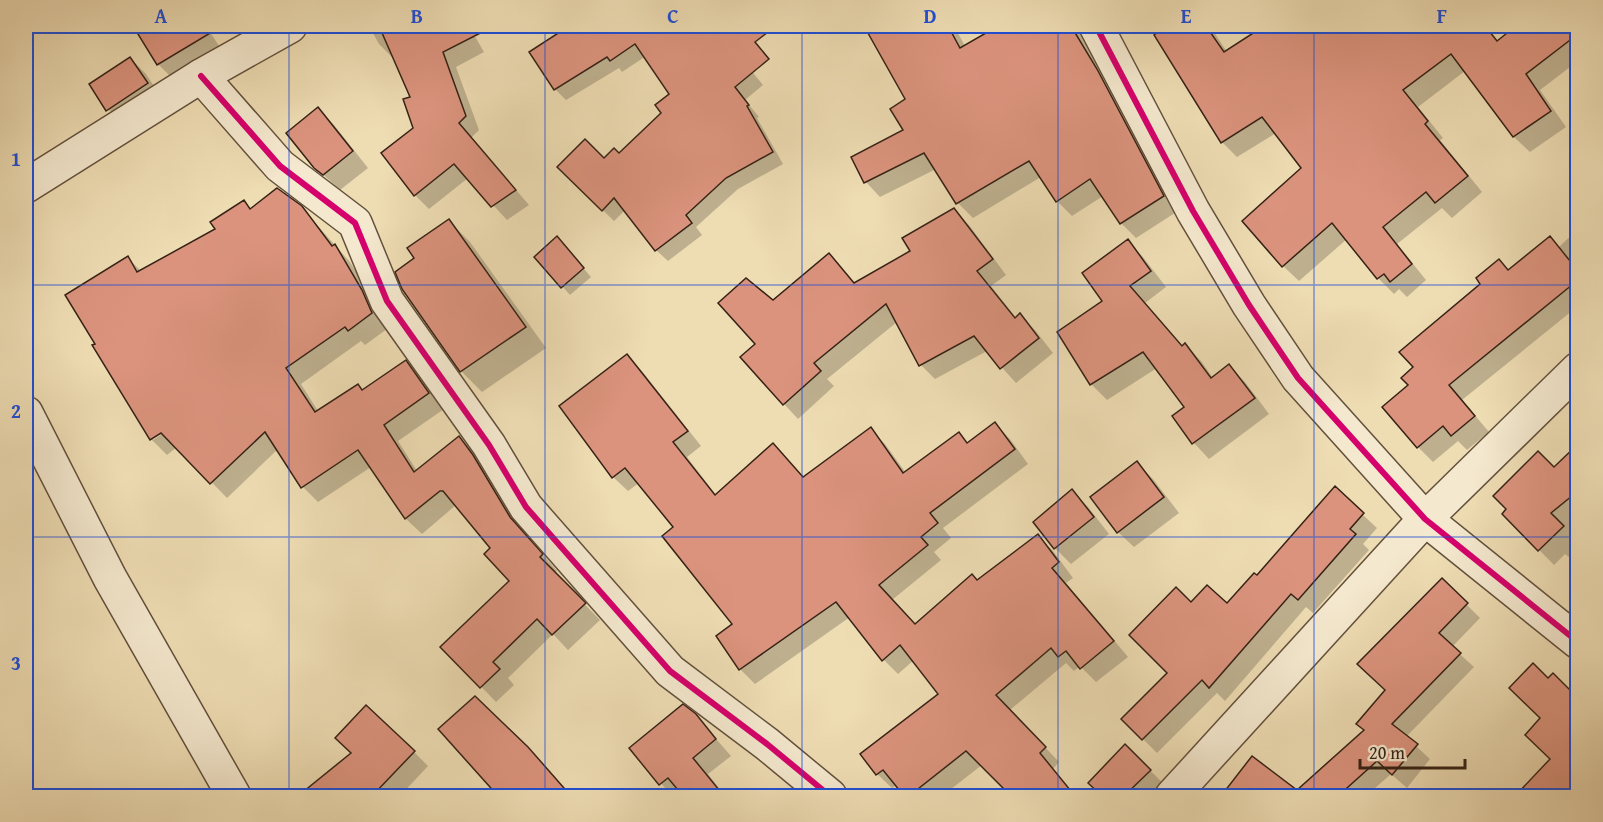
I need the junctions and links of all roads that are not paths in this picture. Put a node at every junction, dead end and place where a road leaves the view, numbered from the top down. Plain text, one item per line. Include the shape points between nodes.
1 (290, 26) edge
2 (1096, 26) edge
3 (201, 76) junction
4 (26, 186) edge
5 (1578, 369) edge
6 (26, 413) edge
7 (1425, 519) junction
8 (1578, 642) edge
9 (234, 796) edge
10 (830, 796) edge
11 (1172, 796) edge

1 - 3 street
2 - 7 street via 1193,211 1249,305 1292,369
3 - 4 street
3 - 10 street via 280,166 355,223 387,301 489,445 526,507 670,671
5 - 7 street
6 - 9 street via 110,578
7 - 8 street
7 - 11 street

